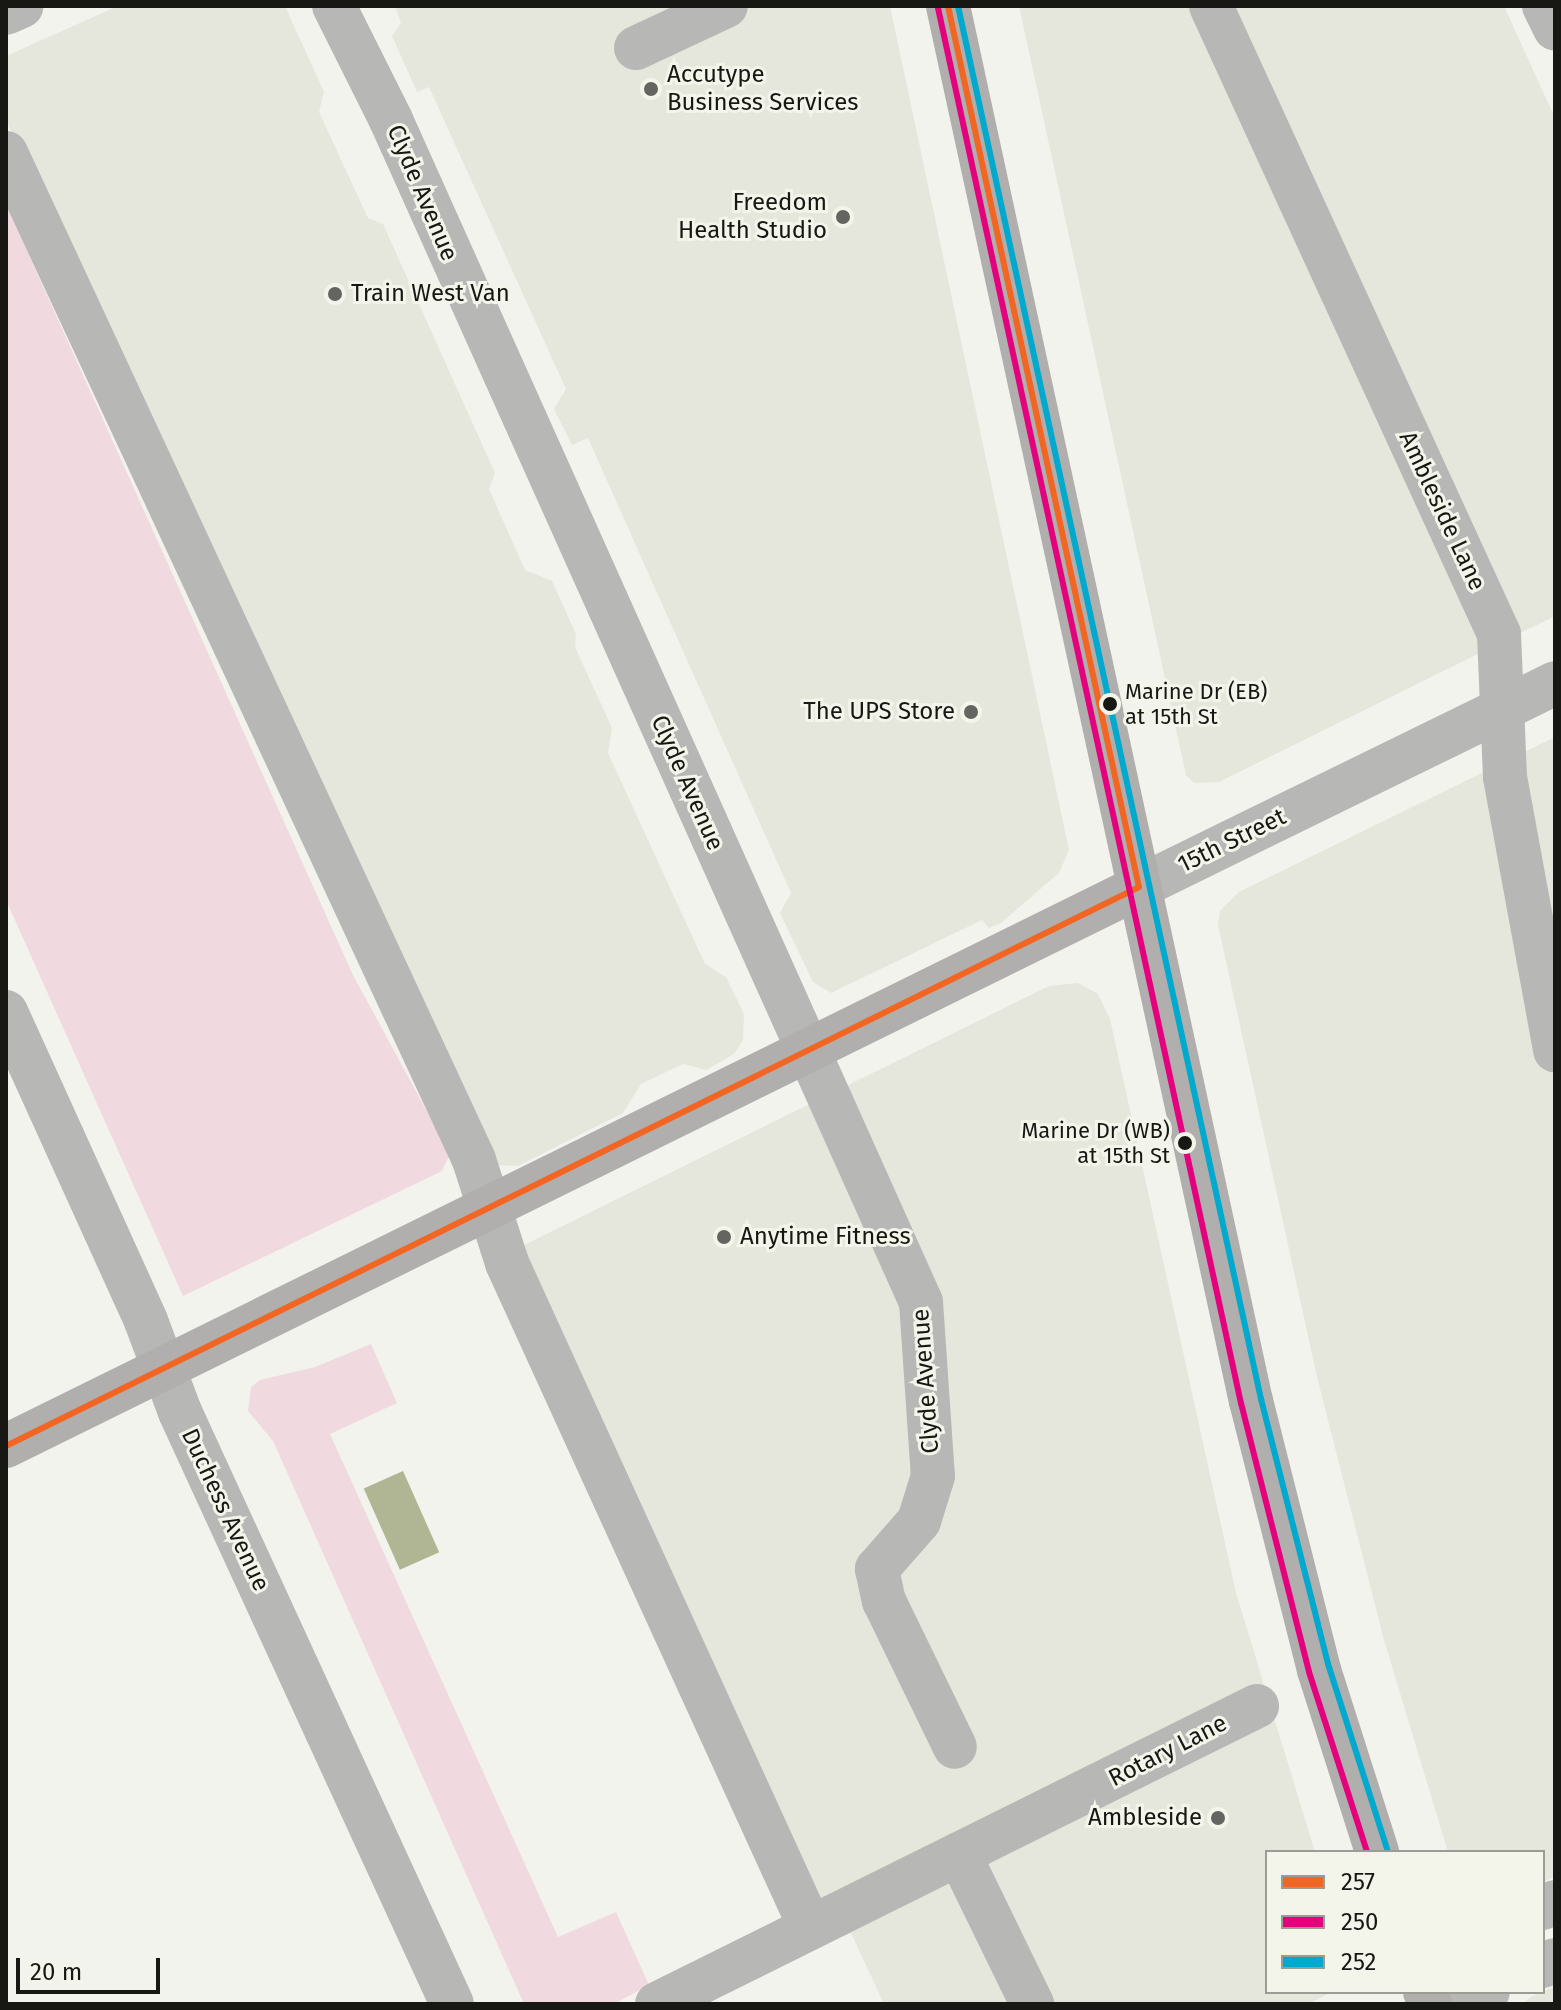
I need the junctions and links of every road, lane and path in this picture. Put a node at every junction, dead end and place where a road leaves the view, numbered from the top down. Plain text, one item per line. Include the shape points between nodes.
1 (22, 6) edge
2 (334, 6) edge
3 (726, 6) edge
4 (948, 6) edge
5 (1211, 6) edge
6 (1544, 6) edge
7 (6, 13) edge
8 (1555, 29) edge
9 (636, 48) dead end
10 (6, 153) edge
11 (1555, 683) edge
12 (1502, 709) junction
13 (1139, 887) junction
14 (6, 1012) edge
15 (811, 1049) junction
16 (1555, 1050) edge
17 (489, 1207) junction
18 (163, 1369) junction
19 (6, 1446) edge
20 (1257, 1706) dead end
21 (955, 1747) dead end
22 (1376, 1850) edge
23 (959, 1854) junction
24 (810, 1927) junction
25 (1422, 1994) edge
26 (1447, 1994) edge
27 (1484, 1994) edge
28 (452, 2004) edge
29 (657, 2004) edge
30 (1032, 2004) edge
31 (1399, 2004) edge

1 - 7 street
2 - 15 street, Clyde Avenue via 391,120
3 - 9 street
4 - 13 main road
5 - 12 street, Ambleside Lane via 1499,634
6 - 8 street
10 - 17 street via 474,1160
11 - 12 street, 15th Street
12 - 13 street, 15th Street
12 - 16 street, Ambleside Lane via 1505,777
13 - 15 main road, 15th Street
13 - 22 main road via 1251,1401 1319,1670
14 - 18 street, Duchess Avenue
15 - 17 main road, 15th Street
15 - 21 street, Clyde Avenue via 914,1282 926,1325 933,1476 919,1521 877,1569 884,1601
17 - 18 main road, 15th Street
17 - 24 street via 513,1276
18 - 19 main road, 15th Street
18 - 28 street, Duchess Avenue
20 - 23 street, Rotary Lane
23 - 24 street, Rotary Lane
23 - 30 street
24 - 29 street, Rotary Lane
25 - 31 street
26 - 27 street

